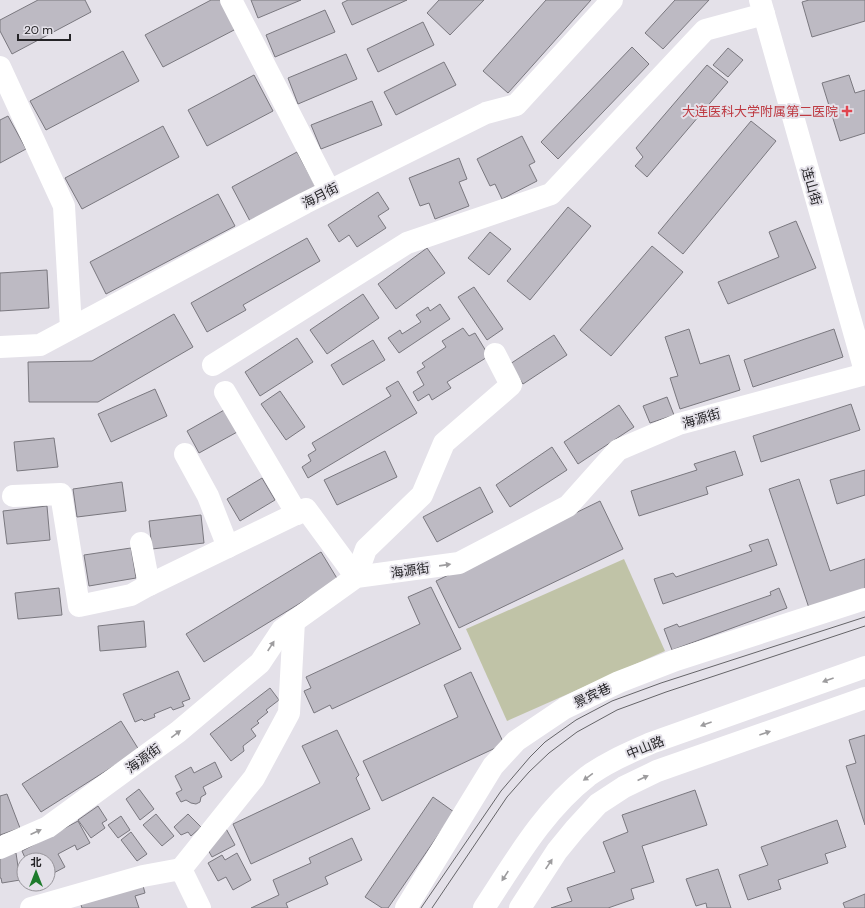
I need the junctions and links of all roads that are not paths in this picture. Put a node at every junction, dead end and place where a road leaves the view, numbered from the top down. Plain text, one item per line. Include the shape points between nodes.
1 (231, 0) edge
2 (612, 0) edge
3 (762, 7) edge
4 (0, 67) edge
5 (329, 190) junction
6 (71, 328) junction
7 (0, 347) edge
8 (495, 354) dead end
9 (213, 365) dead end
10 (865, 372) edge
11 (225, 392) dead end
12 (185, 454) dead end
13 (13, 496) dead end
14 (297, 514) junction
15 (141, 543) dead end
16 (228, 547) junction
17 (356, 578) junction
18 (149, 585) junction
19 (865, 599) edge
20 (294, 622) junction
21 (865, 667) edge
22 (865, 698) edge
23 (0, 848) edge
24 (181, 869) junction
25 (31, 908) edge
26 (200, 908) edge
27 (406, 908) edge
28 (484, 908) edge
29 (520, 908) edge

1 - 5 main road
2 - 5 main road, 海月街 via 516,105 486,113
3 - 9 main road via 705,30 551,194 407,243
3 - 10 main road, 连山街
4 - 6 main road via 64,206
5 - 6 main road, 海月街
6 - 7 main road, 海月街 via 40,345
8 - 17 main road via 511,385 444,443 422,495 366,549
17 -> 10 main road, 海源街 via 458,563 568,506 618,450 679,424
11 - 14 main road
12 - 16 main road via 208,496
13 - 18 main road via 61,494 79,606 131,595
14 - 16 main road
14 - 17 main road via 306,509
15 - 18 main road
16 - 18 main road
17 - 20 main road, 海源街
19 - 27 main road, 景宾巷 via 676,660 619,682 559,712 516,741 493,766
23 -> 20 main road, 海源街 via 48,827 178,732 260,663 282,630
20 - 24 main road via 289,713 254,778
21 -> 28 main road, 中山路 via 650,743 618,758 589,776 547,815
29 -> 22 main road, 中山路 via 557,851 575,829 598,804 624,787 657,771
24 - 25 main road via 143,876
24 - 26 main road

